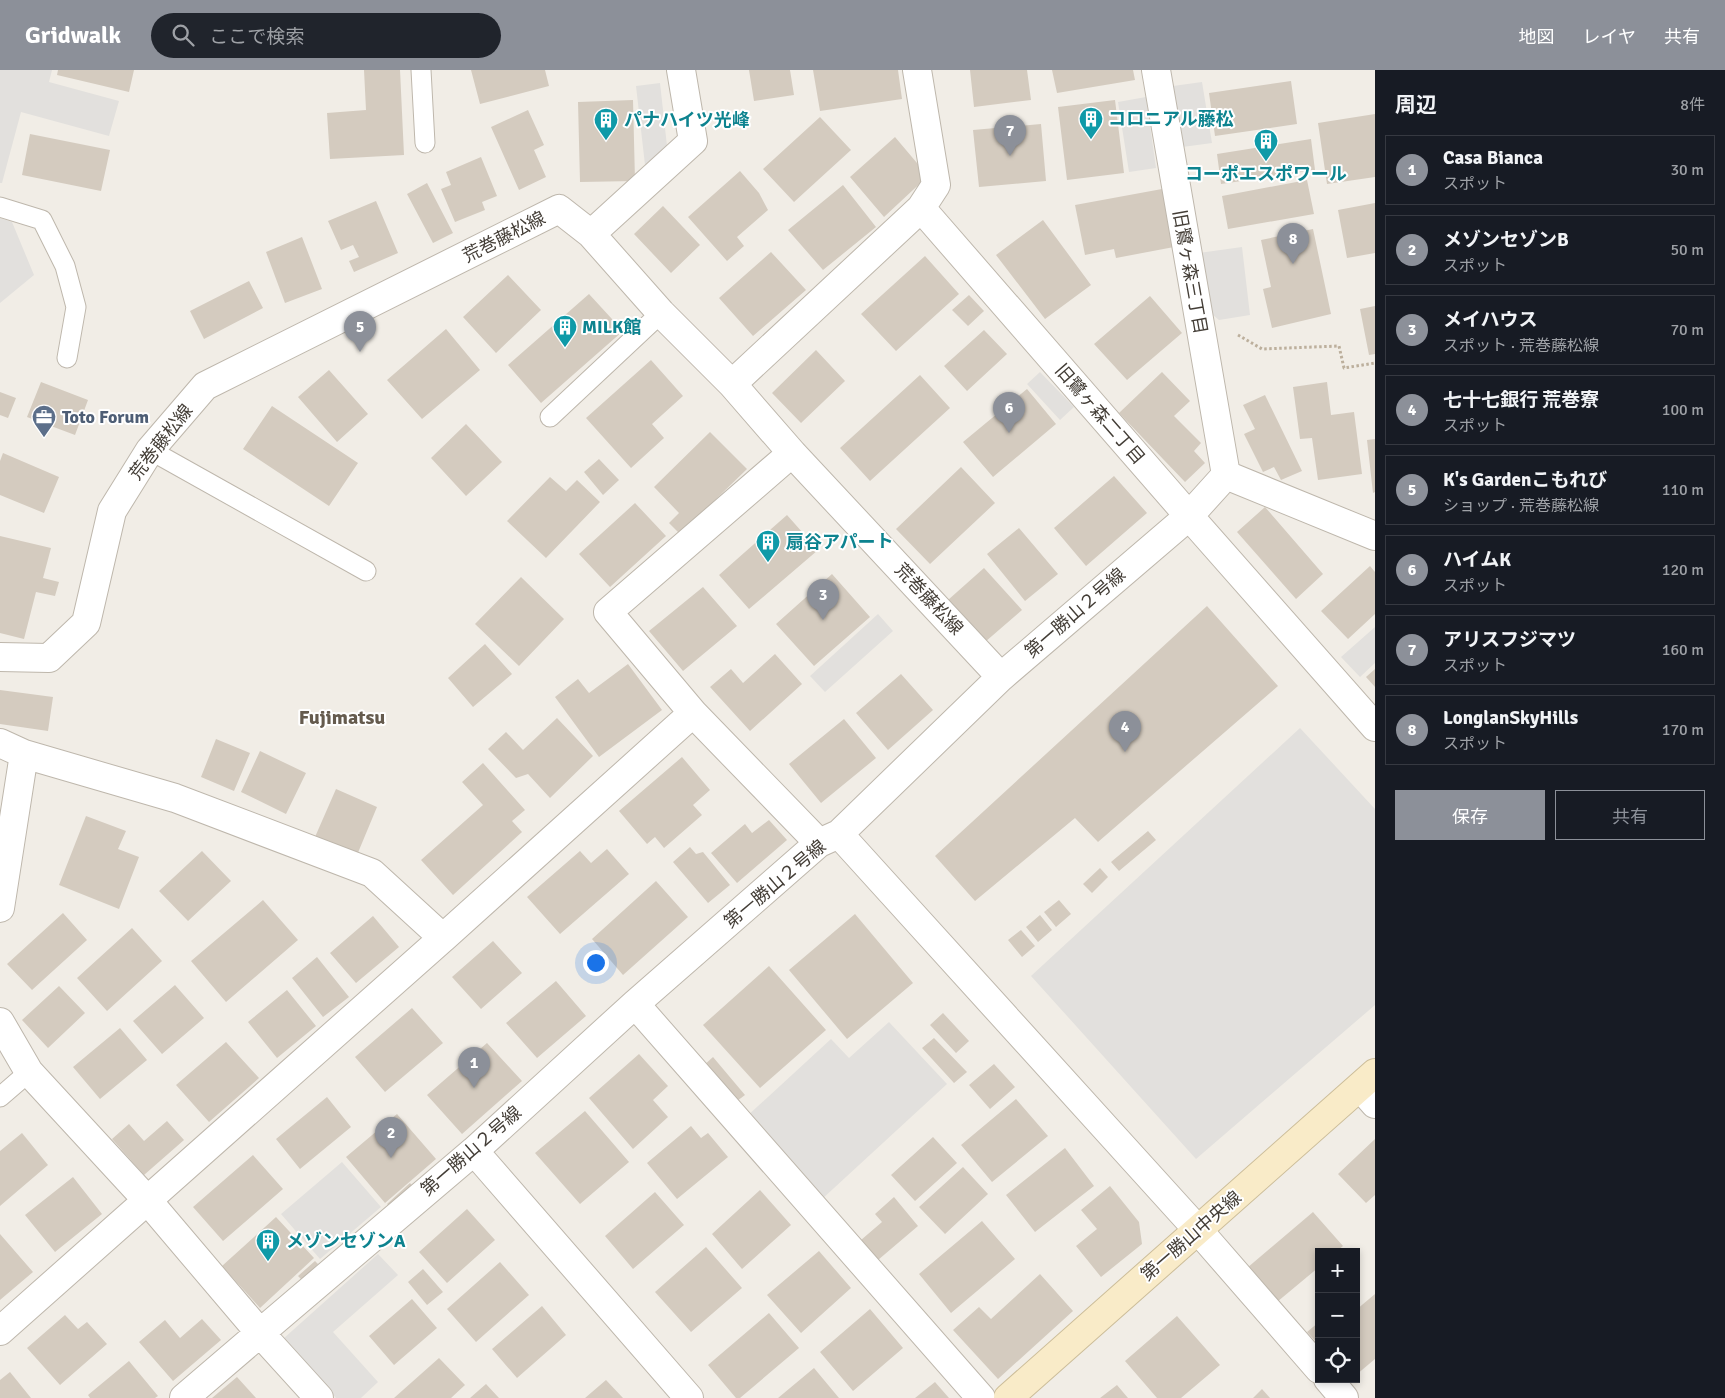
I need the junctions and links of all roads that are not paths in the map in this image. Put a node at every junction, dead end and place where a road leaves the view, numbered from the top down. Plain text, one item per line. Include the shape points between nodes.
1 (421, 70) edge
2 (681, 70) edge
3 (917, 70) edge
4 (1156, 70) edge
5 (426, 144) dead end
6 (0, 207) edge
7 (921, 208) junction
8 (591, 234) junction
9 (661, 313) junction
10 (67, 358) dead end
11 (732, 384) junction
12 (550, 417) dead end
13 (150, 450) junction
14 (792, 453) junction
15 (1226, 475) junction
16 (1189, 516) junction
17 (1375, 536) edge
18 (366, 571) dead end
19 (0, 657) edge
20 (1001, 677) junction
21 (693, 713) junction
22 (1375, 726) edge
23 (12, 749) edge
24 (829, 838) junction
25 (0, 908) edge
26 (443, 938) junction
27 (635, 1004) junction
28 (0, 1022) edge
29 (29, 1072) junction
30 (1370, 1088) edge
31 (0, 1096) edge
32 (474, 1151) junction
33 (148, 1201) junction
34 (1198, 1230) junction
35 (0, 1331) edge
36 (260, 1333) junction
37 (1315, 1364) edge
38 (1331, 1383) edge
39 (184, 1398) edge
40 (319, 1398) edge
41 (689, 1398) edge
42 (981, 1398) edge
43 (1008, 1398) edge
44 (1344, 1398) edge

1 - 5 lane
2 - 8 street via 693,140
3 - 7 street via 936,186
4 - 15 street, 旧鷺ヶ森三丁目
6 - 10 lane via 42,220 65,266 76,307
7 - 11 street
7 - 16 street, 旧鷺ヶ森二丁目
8 - 9 street, 荒巻藤松線
8 - 13 street, 荒巻藤松線 via 558,209 205,386
9 - 11 street, 荒巻藤松線
9 - 12 lane
11 - 14 street, 荒巻藤松線
13 - 18 lane
13 - 19 street, 荒巻藤松線 via 112,511 86,623 49,658
14 - 20 street, 荒巻藤松線
14 - 21 street via 608,612
15 - 16 street, 第一勝山２号線
15 - 17 street
16 - 20 street, 第一勝山２号線
16 - 22 street, 旧鷺ヶ森二丁目
20 - 24 street, 第一勝山２号線
21 - 24 street
21 - 26 street
23 - 25 street
23 - 26 street via 174,798 372,873
24 - 27 street, 第一勝山２号線
24 - 34 street
26 - 33 street
27 - 32 street, 第一勝山２号線
27 - 42 street
28 - 29 street
29 - 31 lane
29 - 33 street
30 - 34 street, 第一勝山中央線
32 - 36 street, 第一勝山２号線
32 - 41 street
33 - 35 street
33 - 36 street
34 - 37 street
34 - 43 street, 第一勝山中央線
36 - 39 street, 第一勝山２号線
36 - 40 street
38 - 44 street

